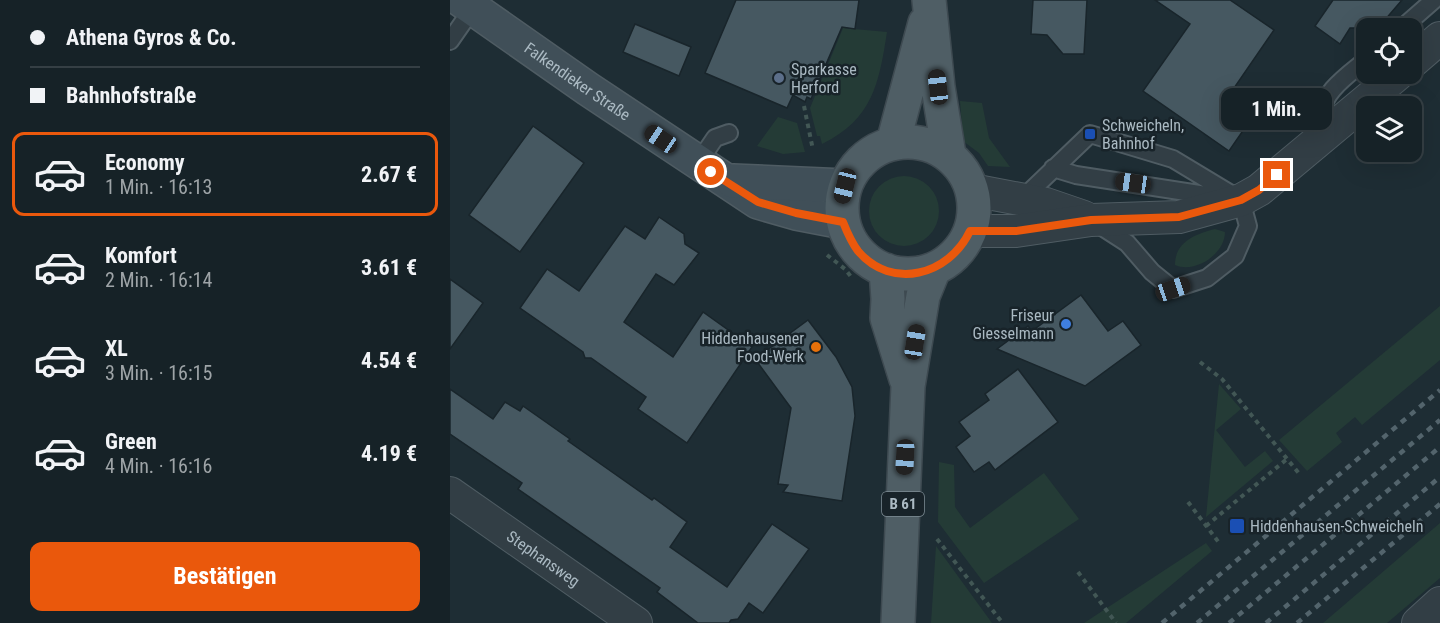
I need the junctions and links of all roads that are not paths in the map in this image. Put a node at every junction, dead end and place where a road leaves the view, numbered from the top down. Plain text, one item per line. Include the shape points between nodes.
1 (1434, 0) edge
2 (467, 4) edge
3 (928, 5) edge
4 (1413, 18) edge
5 (1440, 38) edge
6 (450, 41) edge
7 (1422, 53) edge
8 (1356, 69) edge
9 (1386, 84) edge
10 (1332, 129) junction
11 (729, 133) dead end
12 (893, 143) junction
13 (949, 155) junction
14 (1053, 168) junction
15 (711, 172) junction
16 (845, 186) junction
17 (972, 190) junction
18 (1021, 200) junction
19 (1241, 200) junction
20 (1091, 220) junction
21 (843, 222) junction
22 (970, 231) junction
23 (934, 269) junction
24 (886, 270) junction
25 (908, 386) junction
26 (450, 493) edge
27 (1440, 603) edge
28 (636, 623) edge
29 (898, 623) edge
30 (1418, 623) edge

1 - 4 lane
2 - 6 lane
2 - 15 street, Falkendieker Straße
3 - 12 main road
3 - 13 main road
5 - 7 street
8 - 10 lane via 1328,94 1324,104 1324,116
9 - 10 street
10 - 19 street via 1259,190
11 - 15 lane via 715,138
12 - 13 main road via 912,141
12 - 16 main road via 865,157
13 - 17 main road
14 - 18 lane
14 - 19 lane via 1076,175
14 - 19 lane via 1090,134 1173,159
15 - 16 street
15 - 21 street, Falkendieker Straße via 758,202
16 - 21 main road
17 - 18 street
17 - 22 main road via 975,204
18 - 20 street via 1046,204
19 - 20 street via 1179,217
19 - 20 lane via 1248,226 1235,256 1207,278 1173,289 1126,243
20 - 22 street via 1016,231
21 - 24 main road via 858,251
22 - 23 main road via 955,255
23 - 24 main road via 902,274
23 - 25 main road, B 61 via 923,296
24 - 25 main road, B 61 via 887,318
25 - 29 main road, B 61
26 - 28 street, Stephansweg
27 - 30 street

